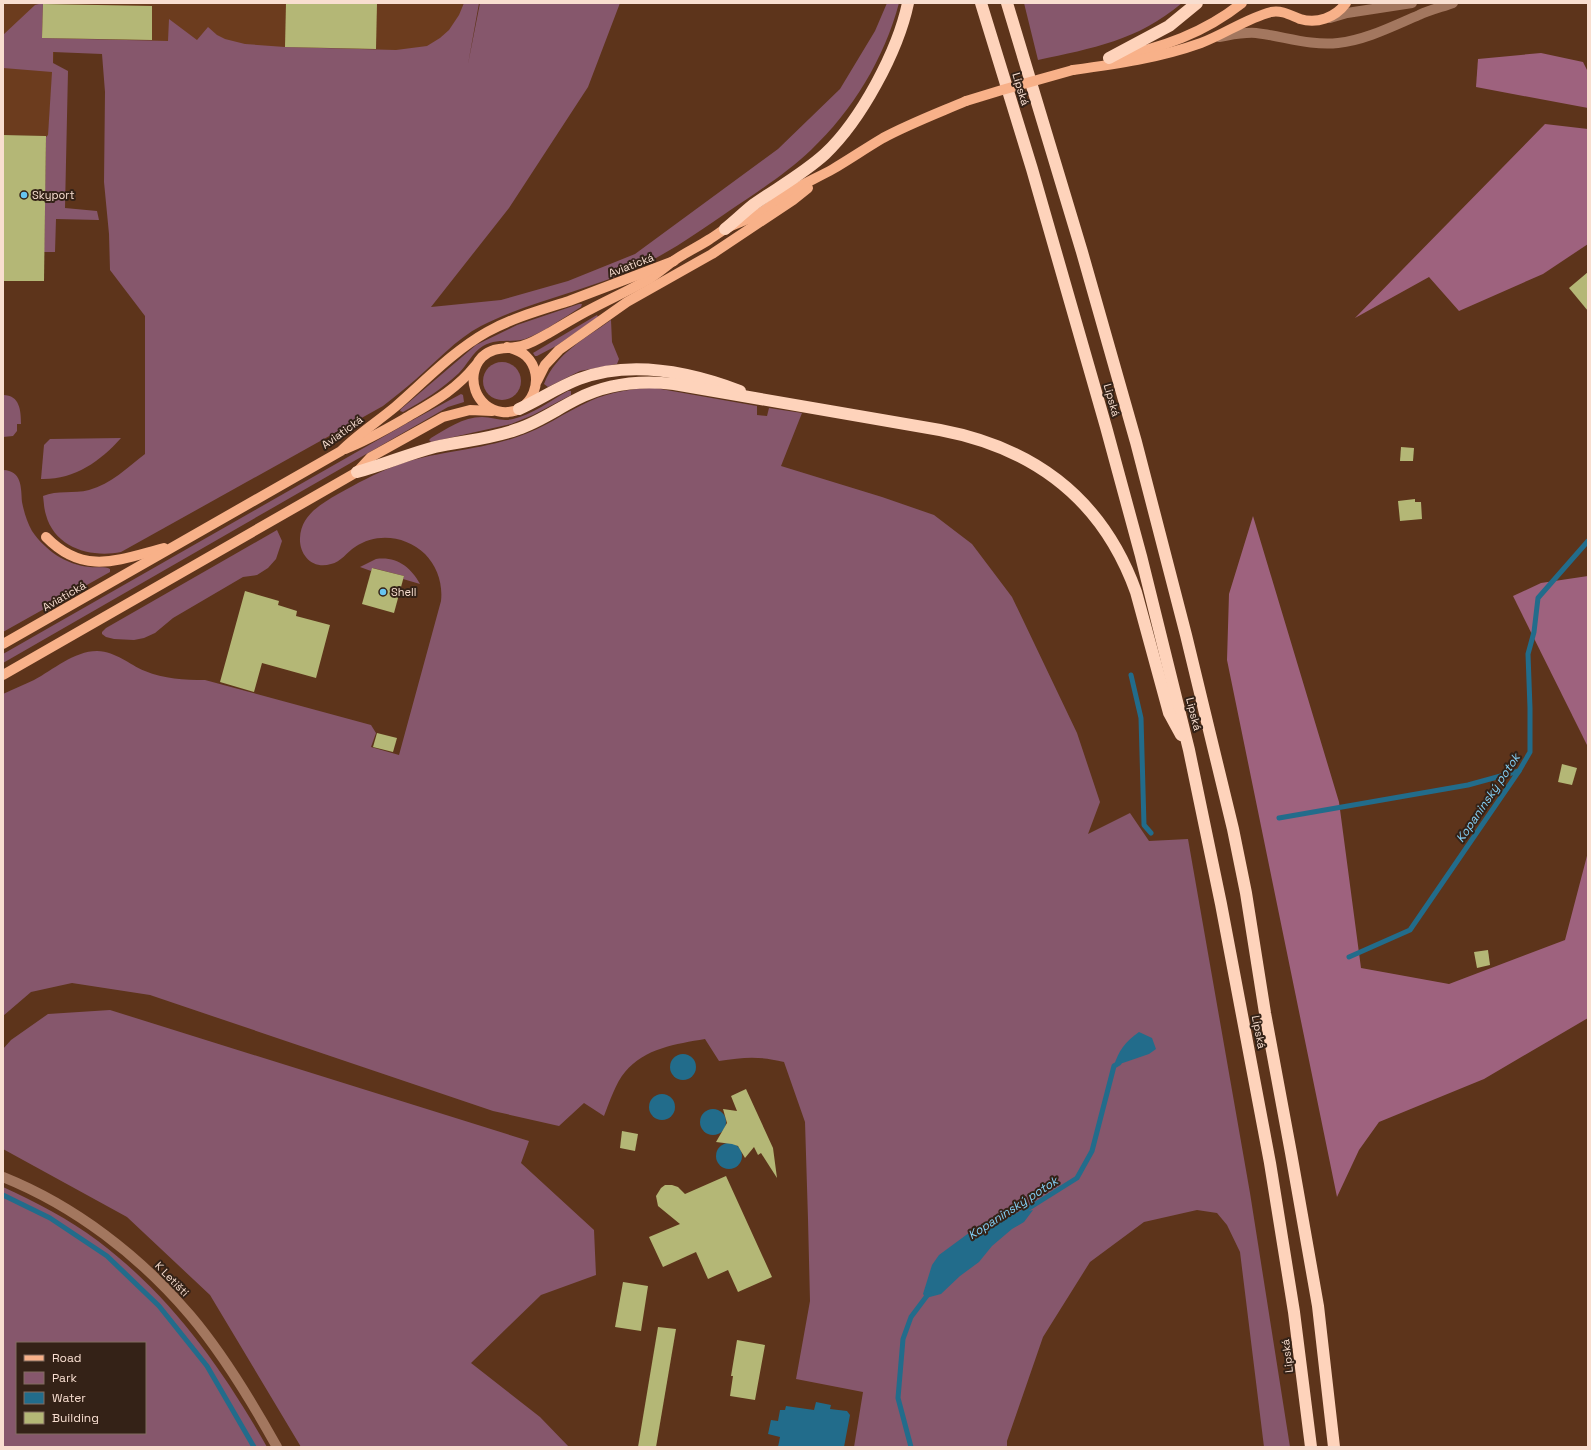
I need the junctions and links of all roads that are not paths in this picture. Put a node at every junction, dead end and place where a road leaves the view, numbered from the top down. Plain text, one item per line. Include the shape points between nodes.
1 (908, 3) edge
2 (981, 3) edge
3 (1007, 3) edge
4 (1016, 3) edge
5 (1197, 3) edge
6 (1242, 3) edge
7 (1279, 3) edge
8 (1346, 3) edge
9 (1412, 3) edge
10 (1453, 3) edge
11 (1291, 14) junction
12 (1318, 20) junction
13 (1217, 37) junction
14 (1109, 58) junction
15 (1025, 59) junction
16 (1073, 70) junction
17 (833, 168) junction
18 (725, 229) junction
19 (674, 261) junction
20 (507, 348) junction
21 (478, 361) junction
22 (537, 383) junction
23 (767, 401) junction
24 (519, 409) junction
25 (502, 412) junction
26 (341, 451) junction
27 (357, 472) junction
28 (46, 537) dead end
29 (176, 545) junction
30 (3, 644) edge
31 (3, 675) edge
32 (1189, 750) junction
33 (3, 1177) edge
34 (277, 1447) edge
35 (1311, 1447) edge
36 (1334, 1447) edge

1 - 18 highway via 886,64 862,107 839,139 804,171
2 - 32 highway, Lipská via 1028,155 1098,399 1141,556
3 - 15 highway, Lipská
4 - 15 highway
5 - 14 highway via 1169,26
6 - 14 main road via 1204,29 1182,39 1143,52
7 - 11 main road
8 - 12 main road via 1336,14
9 - 12 street
10 - 13 street via 1378,32 1338,43 1316,43 1255,33
11 - 12 main road via 1304,20
11 - 13 main road via 1272,12
13 - 16 main road via 1176,52 1147,59
14 - 16 main road
15 - 36 highway, Lipská via 1138,450 1185,628 1233,829 1318,1306
16 - 17 main road, bridge via 966,101 884,138
17 - 18 main road via 786,194 759,213
17 - 22 main road via 793,200 744,233 633,299 559,350 545,366
18 - 19 main road
19 - 20 main road via 650,278 534,342
19 - 26 main road, Aviatická via 488,332 455,355
20 - 21 main road via 491,351
20 - 22 main road via 526,355 534,364
21 - 25 main road via 473,379 478,398 492,410
21 - 26 main road via 465,378 443,396 363,443
22 - 24 main road via 533,396
23 - 24 highway via 716,382 658,371 630,370 578,379
23 - 27 highway via 655,382 621,384 606,387 577,399 517,429 419,451
23 - 32 highway via 974,437 1016,454 1071,490 1100,522 1121,555 1136,592 1169,713
24 - 25 main road
25 - 27 main road via 470,410 448,415 371,457
26 - 29 main road, Aviatická
27 - 31 main road
28 - 29 main road via 64,553 97,563
29 - 30 main road, Aviatická
32 - 35 highway, Lipská via 1223,911 1270,1163 1294,1312
33 - 34 street, K Letišti via 39,1194 103,1233 161,1284 213,1346

